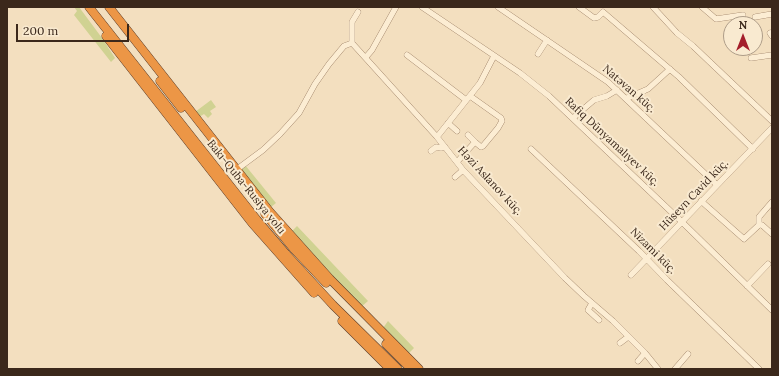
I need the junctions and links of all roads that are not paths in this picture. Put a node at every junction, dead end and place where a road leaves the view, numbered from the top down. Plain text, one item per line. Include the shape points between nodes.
1 (84, 7) edge
2 (89, 7) edge
3 (103, 7) edge
4 (109, 7) edge
5 (396, 7) edge
6 (422, 7) edge
7 (498, 7) edge
8 (579, 7) edge
9 (653, 7) edge
10 (702, 7) edge
11 (603, 10) edge
12 (358, 12) dead end
13 (772, 14) edge
14 (743, 15) dead end
15 (761, 16) edge
16 (547, 40) junction
17 (352, 43) junction
18 (538, 54) dead end
19 (407, 55) dead end
20 (772, 55) edge
21 (494, 56) junction
22 (366, 57) junction
23 (751, 58) dead end
24 (670, 69) junction
25 (617, 90) junction
26 (468, 98) junction
27 (627, 98) junction
28 (573, 118) junction
29 (772, 121) edge
30 (448, 123) junction
31 (772, 128) edge
32 (458, 131) dead end
33 (468, 135) dead end
34 (436, 137) junction
35 (475, 142) junction
36 (445, 147) junction
37 (531, 149) dead end
38 (753, 149) junction
39 (431, 151) dead end
40 (457, 162) junction
41 (236, 170) junction
42 (463, 170) junction
43 (455, 177) dead end
44 (717, 185) junction
45 (701, 201) junction
46 (772, 202) edge
47 (682, 222) junction
48 (759, 225) junction
49 (772, 234) edge
50 (647, 259) junction
51 (768, 264) dead end
52 (631, 275) dead end
53 (747, 286) junction
54 (592, 303) junction
55 (772, 310) edge
56 (599, 320) dead end
57 (628, 337) junction
58 (620, 343) dead end
59 (645, 354) junction
60 (688, 354) dead end
61 (638, 361) dead end
62 (390, 369) edge
63 (398, 369) edge
64 (410, 369) edge
65 (419, 369) edge
66 (658, 369) edge
67 (675, 369) edge
68 (759, 369) edge

1 - 62 highway via 252,223 299,277
2 - 63 highway, Bakı-Quba-Rusiya yolu via 286,254
3 - 64 highway, Bakı-Quba-Rusiya yolu via 293,248
4 - 41 highway
5 - 22 street
6 - 21 street, Rafiq Dünyamalıyev küç.
7 - 16 street, Natəvan küç.
8 - 11 street via 594,18
9 - 29 street via 677,33 694,46
10 - 14 street via 716,19
11 - 24 street
12 - 17 street via 352,22
13 - 15 street
16 - 18 street
16 - 25 street, Natəvan küç.
17 - 22 street, Həzi Aslanov küç.
17 - 41 street via 347,44 328,64 298,113 280,134
19 - 26 street
20 - 23 street
21 - 26 street via 482,80
21 - 28 street, Rafiq Dünyamalıyev küç. via 537,86
22 - 34 street, Həzi Aslanov küç.
24 - 27 street via 648,89
24 - 38 street
25 - 27 street, Natəvan küç.
25 - 28 street via 594,100
26 - 30 street
26 - 35 street via 502,121 483,146
27 - 44 street, Natəvan küç.
28 - 47 street, Rafiq Dünyamalıyev küç.
30 - 32 street
30 - 34 street
31 - 38 street, Hüseyn Cavid küç.
33 - 35 street
34 - 36 street, Həzi Aslanov küç.
35 - 40 street
36 - 39 street via 436,147
36 - 40 street, Həzi Aslanov küç.
37 - 50 street, Nizami küç.
38 - 44 street, Hüseyn Cavid küç.
40 - 42 street, Həzi Aslanov küç.
41 - 65 highway via 330,279
42 - 43 street
42 - 54 street, Həzi Aslanov küç.
44 - 45 street, Hüseyn Cavid küç.
45 - 47 street, Hüseyn Cavid küç.
45 - 48 street via 744,239
46 - 48 street via 759,217
47 - 50 street, Hüseyn Cavid küç.
47 - 53 street, Rafiq Dünyamalıyev küç.
48 - 49 street
50 - 52 street, Hüseyn Cavid küç.
50 - 68 street, Nizami küç.
51 - 53 street
53 - 55 street, Rafiq Dünyamalıyev küç.
54 - 56 street via 588,310
54 - 57 street, Həzi Aslanov küç.
57 - 58 street
57 - 59 street, Həzi Aslanov küç.
59 - 61 street
59 - 66 street, Həzi Aslanov küç.
60 - 67 street

